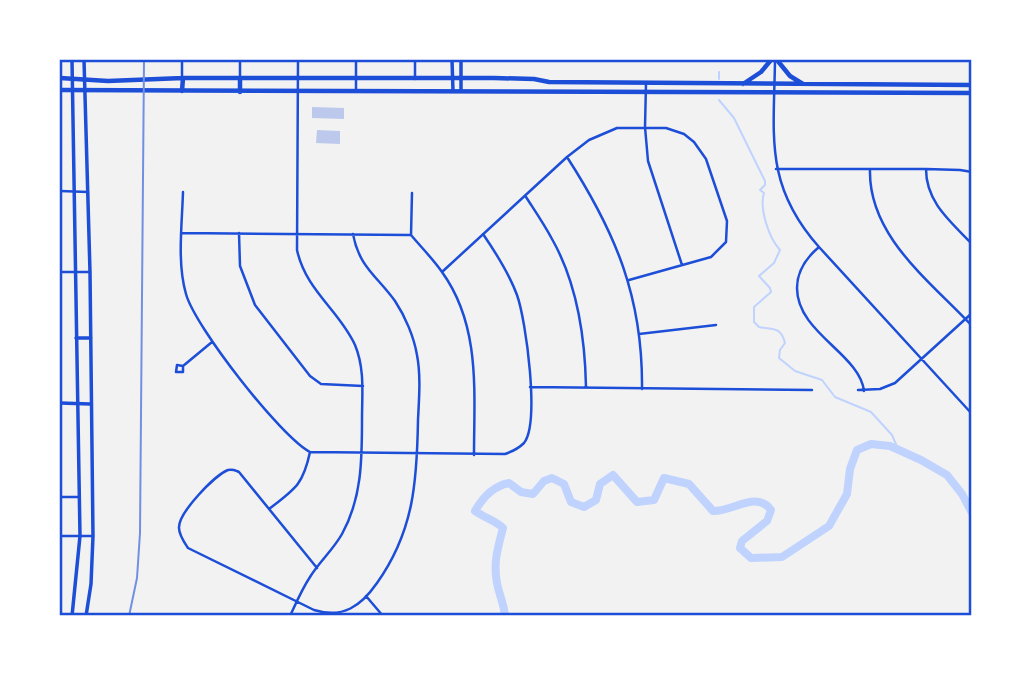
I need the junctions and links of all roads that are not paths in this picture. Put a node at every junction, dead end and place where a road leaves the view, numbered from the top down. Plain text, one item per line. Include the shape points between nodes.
1 (72, 60) edge
2 (84, 60) edge
3 (182, 60) edge
4 (240, 60) edge
5 (298, 60) edge
6 (356, 60) edge
7 (415, 60) edge
8 (452, 60) edge
9 (461, 60) edge
10 (774, 60) edge
11 (60, 78) edge
12 (182, 78) junction
13 (240, 78) junction
14 (72, 79) junction
15 (298, 79) junction
16 (356, 79) junction
17 (415, 79) junction
18 (452, 79) junction
19 (461, 79) junction
20 (85, 80) junction
21 (556, 82) junction
22 (646, 83) junction
23 (742, 84) junction
24 (774, 85) junction
25 (804, 85) junction
26 (841, 85) junction
27 (924, 85) junction
28 (971, 85) edge
29 (60, 90) edge
30 (71, 90) junction
31 (85, 90) junction
32 (298, 91) junction
33 (356, 91) junction
34 (453, 91) junction
35 (461, 91) junction
36 (183, 92) junction
37 (240, 92) junction
38 (555, 93) junction
39 (646, 93) junction
40 (774, 93) junction
41 (841, 93) junction
42 (924, 93) junction
43 (971, 93) edge
44 (645, 127) junction
45 (567, 158) junction
46 (776, 169) junction
47 (870, 169) junction
48 (926, 169) junction
49 (971, 172) edge
50 (60, 191) edge
51 (74, 192) junction
52 (88, 192) junction
53 (183, 192) dead end
54 (412, 193) dead end
55 (525, 196) junction
56 (182, 233) junction
57 (239, 233) junction
58 (297, 234) junction
59 (354, 234) junction
60 (483, 234) junction
61 (411, 235) junction
62 (971, 244) edge
63 (819, 247) junction
64 (682, 265) junction
65 (60, 272) edge
66 (75, 272) junction
67 (90, 272) junction
68 (442, 272) junction
69 (629, 280) junction
70 (971, 313) edge
71 (965, 319) junction
72 (716, 324) dead end
73 (971, 326) edge
74 (639, 334) junction
75 (76, 338) junction
76 (91, 338) junction
77 (212, 342) junction
78 (923, 359) junction
79 (183, 366) dead end
80 (363, 386) junction
81 (530, 387) junction
82 (586, 387) junction
83 (642, 389) junction
84 (812, 390) dead end
85 (858, 390) dead end
86 (864, 391) junction
87 (60, 403) edge
88 (78, 404) junction
89 (90, 404) junction
90 (971, 414) edge
91 (310, 452) junction
92 (362, 453) junction
93 (418, 454) junction
94 (474, 454) junction
95 (60, 497) edge
96 (79, 497) junction
97 (270, 509) junction
98 (60, 536) edge
99 (80, 536) junction
100 (93, 536) junction
101 (317, 568) junction
102 (366, 596) junction
103 (297, 601) junction
104 (72, 615) edge
105 (86, 615) edge
106 (290, 615) edge
107 (383, 615) edge

1 - 14 main road
2 - 20 main road
3 - 12 street
4 - 13 street
5 - 15 street
6 - 16 street
7 - 17 street
8 - 18 main road
9 - 19 main road
10 - 23 main road
10 - 24 street
10 - 25 main road
11 - 14 main road
12 - 13 main road
12 - 20 main road
12 - 36 main road
13 - 15 main road
13 - 37 main road
14 - 20 main road
14 - 30 main road
15 - 16 main road
15 - 32 street
16 - 17 main road
16 - 33 street
17 - 18 main road
18 - 19 main road
18 - 34 main road
19 - 21 main road
19 - 35 main road
20 - 31 main road
21 - 22 main road
21 - 38 main road
22 - 23 main road
22 - 39 street
23 - 24 main road
24 - 25 main road
24 - 40 street
25 - 26 main road
26 - 27 main road
26 - 41 main road
27 - 28 main road
27 - 42 main road
29 - 30 main road
30 - 31 main road
30 - 51 main road
31 - 36 main road
31 - 52 main road
32 - 33 main road
32 - 37 main road
32 - 58 street
33 - 34 main road
34 - 35 main road
35 - 38 main road
36 - 37 main road
38 - 39 main road
39 - 40 main road
39 - 44 street
40 - 41 main road
40 - 46 street
41 - 42 main road
42 - 43 main road
44 - 45 street via 603,133
44 - 64 street via 648,161
44 - 64 street via 676,130 694,142 706,159 727,221 723,247 711,257
45 - 55 street
45 - 69 street via 610,229
46 - 47 street
46 - 63 street via 787,201
47 - 48 street
47 - 71 street via 877,215 888,235
48 - 49 street
48 - 62 street via 932,198
50 - 51 street
51 - 52 street
51 - 66 main road
52 - 67 main road
53 - 56 street
54 - 61 street
55 - 60 street
55 - 82 street via 552,239 573,289 586,351
56 - 57 street
56 - 77 street via 186,293
57 - 58 street
57 - 80 street via 240,266 255,305 310,376 321,384
58 - 59 street
58 - 80 street via 300,262 312,287 351,335 361,360
59 - 61 street
59 - 93 street via 361,260 396,303 412,336 419,377
60 - 68 street
60 - 81 street via 517,294 530,351
61 - 68 street
63 - 78 street
63 - 86 street via 800,272 799,304 806,318 860,377
64 - 69 street
65 - 66 street
66 - 67 street
66 - 75 main road
67 - 76 main road
68 - 94 street via 470,335 475,372
69 - 74 street
70 - 71 street
71 - 73 street
71 - 78 street
72 - 74 street
74 - 83 street
75 - 76 main road
75 - 88 main road
76 - 89 main road
77 - 79 street
77 - 91 street via 290,439
78 - 86 street via 887,387
78 - 90 street
80 - 92 street
81 - 82 street
81 - 94 street via 526,440 505,454
82 - 83 street
83 - 84 street
85 - 86 street
87 - 88 main road
88 - 89 main road
88 - 96 main road
89 - 100 main road
91 - 92 street
91 - 97 street via 306,474
92 - 93 street
92 - 101 street via 353,511
93 - 94 street
93 - 102 street via 415,492 403,535 383,575
95 - 96 street
96 - 99 main road
97 - 101 street
97 - 103 street via 233,469 186,508 179,528 188,548
98 - 99 street
99 - 100 street
99 - 104 main road
100 - 105 main road
101 - 103 street
102 - 103 street via 348,611 331,614
102 - 107 street
103 - 106 street

